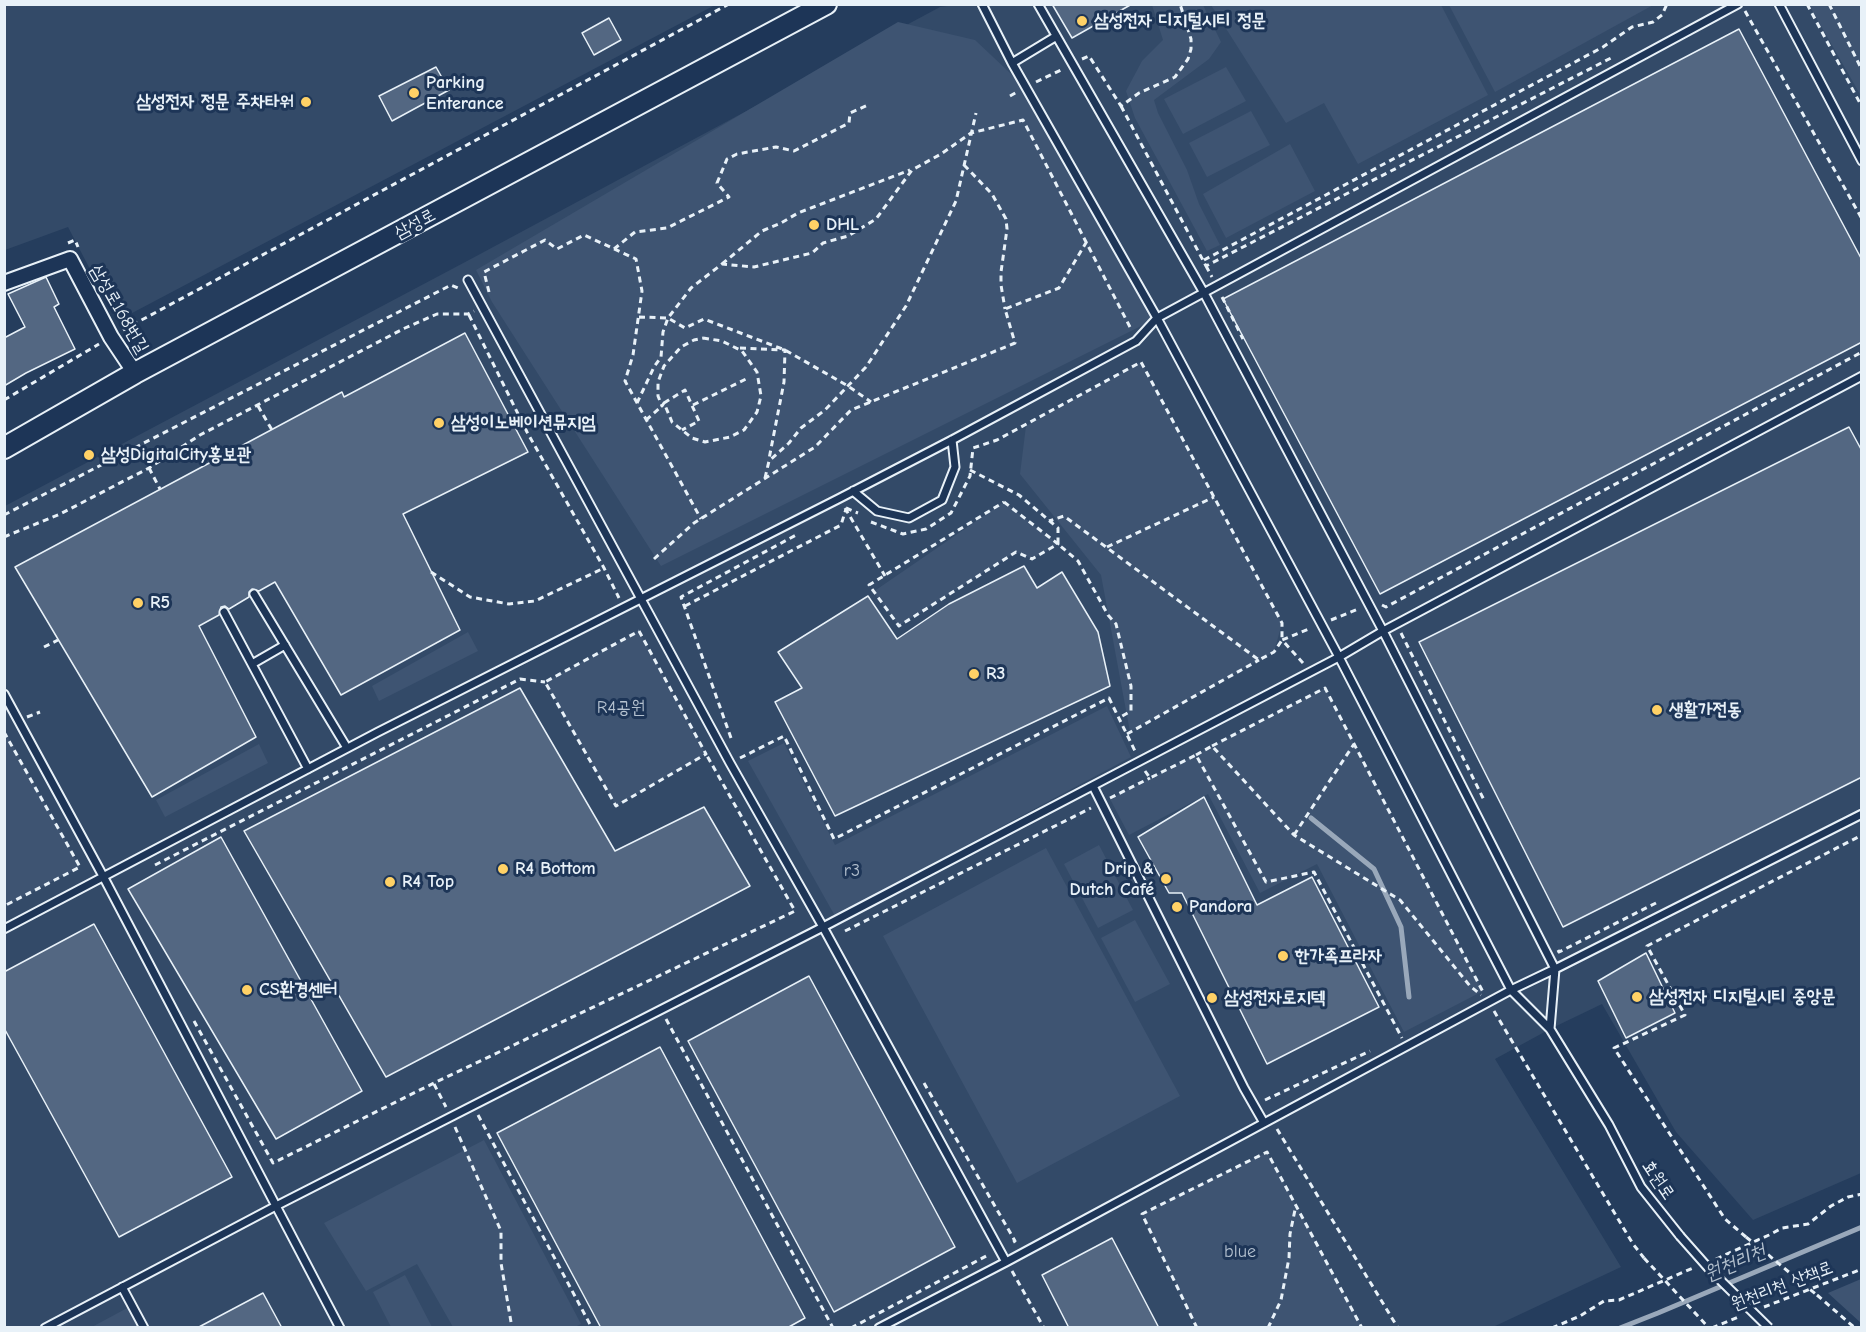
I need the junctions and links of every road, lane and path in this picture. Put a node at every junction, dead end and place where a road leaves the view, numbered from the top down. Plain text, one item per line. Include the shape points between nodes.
1 (729, 4) edge
2 (826, 4) edge
3 (982, 4) edge
4 (1038, 4) edge
5 (1180, 4) edge
6 (1666, 4) edge
7 (1740, 4) edge
8 (1779, 4) edge
9 (1807, 4) edge
10 (1828, 4) edge
11 (1055, 37) junction
12 (1616, 55) dead end
13 (1012, 63) junction
14 (1071, 65) junction
15 (1862, 70) edge
16 (1026, 88) junction
17 (1010, 96) dead end
18 (868, 105) dead end
19 (1121, 106) junction
20 (1862, 107) edge
21 (976, 113) dead end
22 (971, 133) junction
23 (1862, 161) edge
24 (964, 165) junction
25 (912, 170) junction
26 (1862, 219) edge
27 (1087, 241) junction
28 (65, 244) dead end
29 (614, 249) junction
30 (80, 250) dead end
31 (1203, 260) junction
32 (722, 264) junction
33 (468, 280) dead end
34 (4, 283) edge
35 (461, 289) dead end
36 (489, 292) dead end
37 (1204, 293) junction
38 (1005, 309) junction
39 (476, 310) dead end
40 (468, 314) junction
41 (639, 316) junction
42 (668, 318) junction
43 (1157, 318) junction
44 (111, 337) junction
45 (1136, 341) junction
46 (738, 348) junction
47 (785, 350) junction
48 (1862, 352) edge
49 (135, 374) junction
50 (1862, 376) edge
51 (746, 379) dead end
52 (848, 386) junction
53 (4, 400) edge
54 (871, 402) junction
55 (637, 403) junction
56 (663, 405) junction
57 (693, 405) junction
58 (258, 406) junction
59 (646, 420) junction
60 (272, 430) dead end
61 (682, 430) junction
62 (952, 440) junction
63 (4, 448) edge
64 (769, 461) junction
65 (149, 468) junction
66 (970, 470) junction
67 (765, 479) junction
68 (160, 489) dead end
69 (853, 491) junction
70 (1214, 497) junction
71 (840, 498) junction
72 (846, 508) junction
73 (836, 514) dead end
74 (860, 514) dead end
75 (4, 515) edge
76 (865, 518) dead end
77 (701, 519) junction
78 (1049, 520) junction
79 (805, 531) dead end
80 (4, 537) edge
81 (1058, 544) junction
82 (1107, 547) junction
83 (654, 559) dead end
84 (604, 568) junction
85 (431, 572) dead end
86 (885, 576) junction
87 (254, 594) dead end
88 (641, 599) junction
89 (1369, 604) junction
90 (685, 606) junction
91 (623, 607) junction
92 (224, 612) dead end
93 (1322, 624) junction
94 (1383, 631) junction
95 (1404, 639) dead end
96 (58, 640) dead end
97 (1282, 640) junction
98 (285, 645) junction
99 (44, 646) dead end
100 (1339, 657) junction
101 (1259, 660) junction
102 (252, 664) junction
103 (545, 682) junction
104 (4, 694) edge
105 (1119, 718) junction
106 (4, 732) edge
107 (1127, 734) junction
108 (1354, 743) junction
109 (1212, 746) junction
110 (347, 748) junction
111 (735, 748) dead end
112 (706, 754) junction
113 (1196, 755) junction
114 (738, 759) dead end
115 (1140, 761) junction
116 (308, 769) junction
117 (1150, 778) junction
118 (1093, 786) junction
119 (1107, 800) dead end
120 (1097, 804) dead end
121 (1487, 806) dead end
122 (1862, 814) edge
123 (1294, 835) junction
124 (1862, 835) edge
125 (149, 868) dead end
126 (103, 876) junction
127 (4, 906) edge
128 (822, 927) junction
129 (4, 928) edge
130 (837, 934) dead end
131 (1554, 941) dead end
132 (1559, 952) dead end
133 (1555, 969) junction
134 (1511, 990) junction
135 (1489, 1002) junction
136 (661, 1010) junction
137 (192, 1018) dead end
138 (1550, 1029) junction
139 (1406, 1046) junction
140 (1380, 1047) dead end
141 (920, 1078) dead end
142 (434, 1083) junction
143 (1261, 1102) dead end
144 (473, 1106) junction
145 (450, 1117) junction
146 (1268, 1121) junction
147 (1296, 1205) junction
148 (276, 1206) junction
149 (999, 1250) junction
150 (1006, 1262) junction
151 (1862, 1269) edge
152 (122, 1287) junction
153 (1755, 1311) dead end
154 (1744, 1315) dead end
155 (45, 1328) edge
156 (144, 1328) edge
157 (340, 1328) edge
158 (512, 1328) edge
159 (592, 1328) edge
160 (833, 1328) edge
161 (851, 1328) edge
162 (879, 1328) edge
163 (1044, 1328) edge
164 (1197, 1328) edge
165 (1268, 1328) edge
166 (1362, 1328) edge
167 (1398, 1328) edge
168 (1711, 1328) edge
169 (1769, 1328) edge
170 (1856, 1328) edge

1 - 44 path
2 - 49 street, 삼성로
3 - 13 lane, 효원로
4 - 11 lane
5 - 19 path via 1191,39 1188,59 1175,77
6 - 31 path via 1662,15 1653,22 1632,27 1603,47
7 - 26 path
7 - 37 lane
8 - 23 lane
9 - 20 path
10 - 15 path
11 - 13 lane
11 - 14 lane
12 - 31 path via 1206,266
13 - 16 lane, 효원로
14 - 16 path
14 - 19 path via 1089,56
14 - 37 lane
16 - 17 path
16 - 43 lane, 효원로
18 - 29 path via 850,113 849,123 794,151 776,147 738,153 727,159 717,183 729,197 667,228 635,232
19 - 31 path
21 - 22 path
22 - 24 path
22 - 25 path
22 - 27 path via 1023,120
24 - 38 path via 992,194 1006,219 1001,272
24 - 52 path via 956,201 906,306 866,367
25 - 32 path via 798,213 762,231
25 - 32 path via 876,219 848,236 823,243 812,253 754,267
27 - 38 path via 1059,288
27 - 45 path
28 - 30 path via 75,240
29 - 36 path via 584,235 557,249 545,240 484,272
29 - 41 path via 636,259 642,291
32 - 42 path via 691,288
33 - 88 lane
34 - 44 street, 삼성로168번길 via 70,259
35 - 75 path via 451,285
37 - 43 lane
37 - 89 lane
38 - 54 path via 1015,343
39 - 40 path
40 - 58 path via 437,314 405,328
40 - 84 path via 527,432
41 - 42 path
41 - 55 path via 625,381
42 - 47 path via 685,328 704,319
42 - 55 path via 661,357
43 - 45 lane
43 - 93 lane, 효원로
44 - 49 street, 삼성로168번길
44 - 53 path
45 - 62 lane
46 - 47 path
46 - 56 path via 703,338 681,347 664,366 658,382
46 - 61 path via 753,365 761,387 757,412 748,425 730,438 705,442
47 - 52 path
47 - 64 path via 784,382
48 - 89 path via 1386,607 1377,601
49 - 63 street, 삼성로
50 - 94 lane
51 - 57 path
52 - 54 path
52 - 64 path
54 - 67 path via 851,410 815,447
55 - 59 path
56 - 57 path via 685,390
56 - 59 path
56 - 61 path via 672,422
57 - 61 path via 699,421
58 - 60 path
58 - 65 path via 200,435
59 - 77 path
62 - 69 lane
62 - 69 lane via 955,467 942,500 909,518 877,511
64 - 67 path
65 - 68 path
65 - 80 path via 60,514
66 - 70 path via 973,448 997,440 1141,362
66 - 76 path via 951,513 926,529 903,534
66 - 78 path via 1019,495
67 - 77 path
69 - 71 lane
70 - 82 path
70 - 97 path via 1282,623
71 - 72 path
71 - 88 lane
72 - 73 path
72 - 74 path
72 - 86 path
72 - 90 path via 841,525
77 - 83 path
78 - 81 path via 1058,528
78 - 82 path via 1065,516
79 - 90 path via 681,597
81 - 86 path via 1004,502
81 - 86 path via 1032,559 1016,552 899,626 869,585
81 - 105 path via 1078,561 1116,624 1131,686 1131,711
82 - 101 path
84 - 85 path via 535,601 509,604 470,597
84 - 91 path
87 - 98 lane
88 - 91 lane
88 - 128 lane
89 - 93 path
89 - 94 lane
90 - 111 path
91 - 110 lane
92 - 102 lane
93 - 97 path
93 - 100 lane, 효원로
94 - 100 lane
94 - 133 lane
95 - 121 path
96 - 99 path
97 - 101 path via 1274,652
98 - 102 lane
98 - 110 lane
100 - 115 lane
100 - 134 lane, 효원로
101 - 107 path
102 - 116 lane
103 - 112 path via 616,806
103 - 112 path via 639,631
103 - 125 path via 520,679
104 - 126 lane
105 - 107 path
105 - 114 path via 1109,698 834,839 784,736
106 - 127 path via 80,867
107 - 115 path
108 - 109 path via 1325,688
108 - 123 path
108 - 135 path
109 - 113 path
109 - 123 path
110 - 116 lane
112 - 142 path via 795,911
113 - 117 path
113 - 139 path via 1266,882 1314,872
115 - 117 path
115 - 118 lane
116 - 126 lane
117 - 119 path
118 - 128 lane
118 - 146 lane via 1244,1088
120 - 130 path
122 - 133 lane
123 - 135 path via 1400,900 1470,986
124 - 170 path, bridge via 1647,946 1684,1015 1614,1048 1725,1220
126 - 129 lane
126 - 148 lane
128 - 136 lane
128 - 149 lane
131 - 132 path
133 - 134 lane
133 - 138 lane
134 - 135 lane
134 - 138 lane, 효원로
135 - 139 lane
135 - 168 path, bridge via 1633,1244
136 - 144 lane
136 - 160 path
137 - 142 path via 273,1163
138 - 169 lane, 효원로, bridge via 1609,1125 1641,1187 1711,1271
139 - 146 lane
140 - 143 path
141 - 149 path via 1015,1241
142 - 145 path
144 - 145 lane
144 - 159 path
145 - 148 lane
145 - 158 path via 501,1231 501,1263
146 - 150 lane
146 - 167 path
147 - 164 path via 1267,1152 1142,1214
147 - 165 path via 1281,1300
147 - 166 path
148 - 152 lane
148 - 157 lane
149 - 150 lane
149 - 161 path
150 - 162 lane
150 - 163 path
151 - 153 path, 원천리천 산책로
152 - 155 lane
152 - 156 lane
154 - 168 path, 원천리천 산책로

